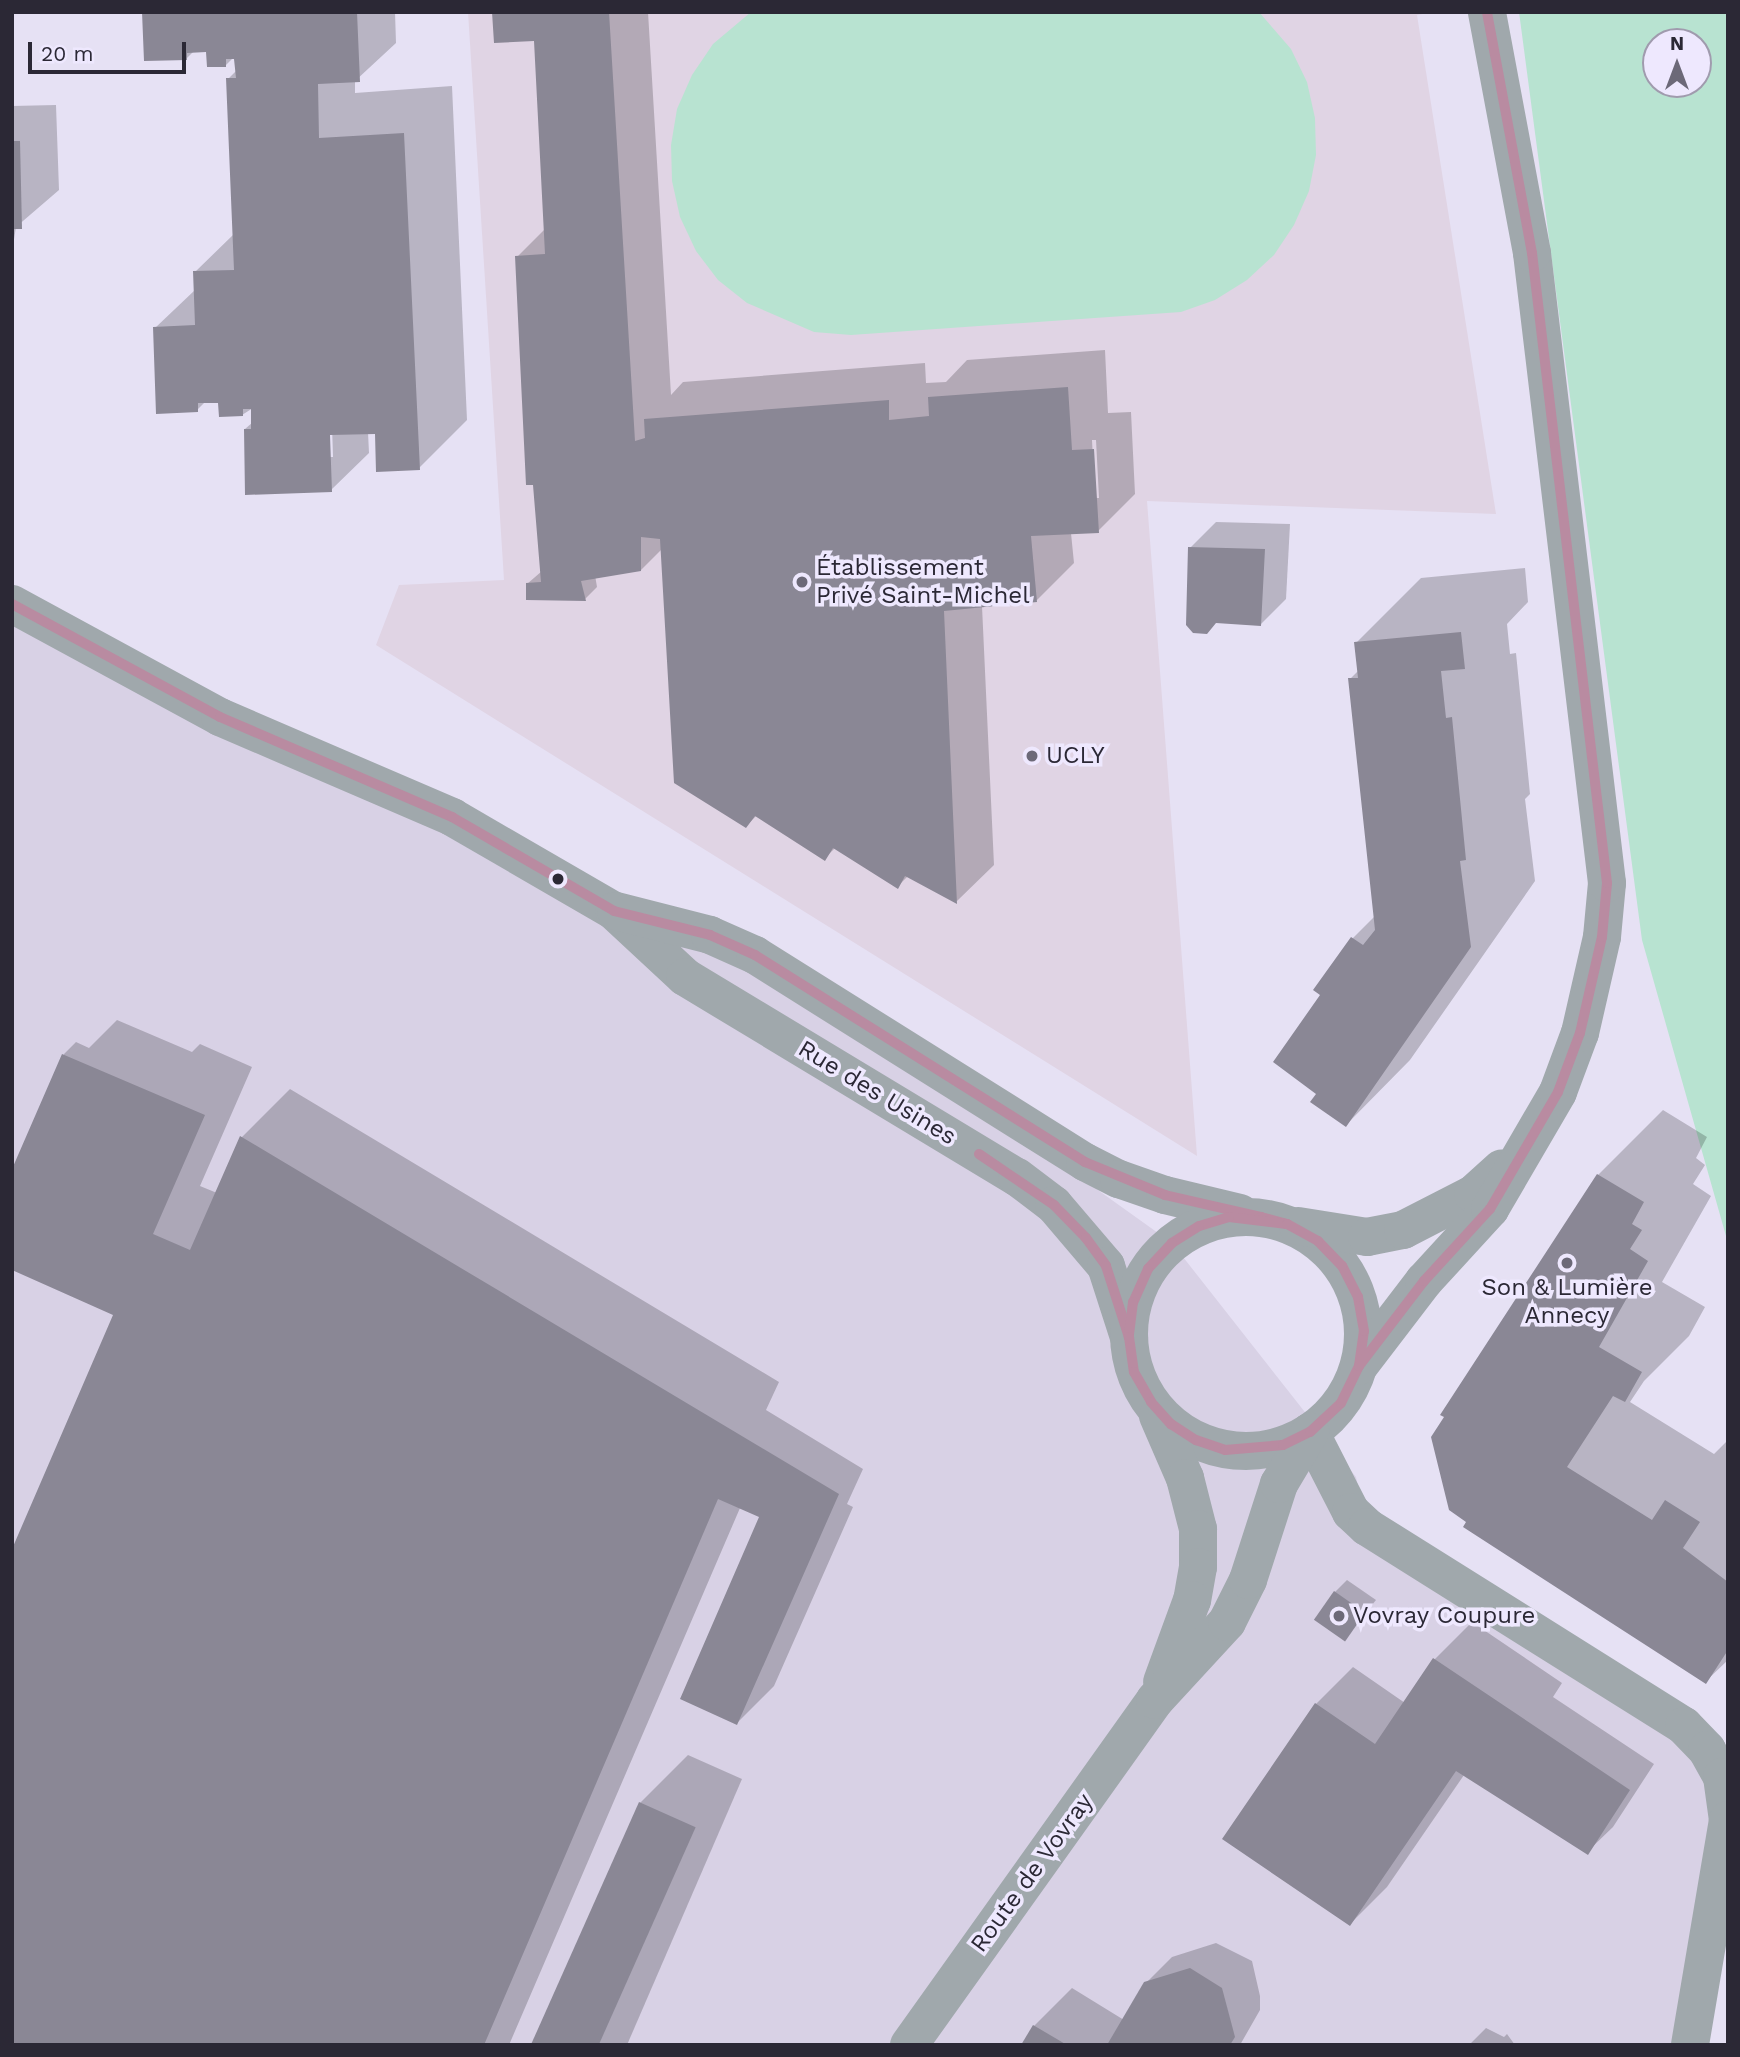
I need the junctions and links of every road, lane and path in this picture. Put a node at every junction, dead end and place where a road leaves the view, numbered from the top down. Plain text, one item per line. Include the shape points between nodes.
1 (1487, 12) edge
2 (12, 604) edge
3 (614, 911) junction
4 (1518, 1153) junction
5 (1274, 1221) junction
6 (1129, 1337) junction
7 (1359, 1366) junction
8 (1150, 1402) junction
9 (1310, 1432) junction
10 (1155, 1700) junction
11 (909, 2045) edge
12 (1690, 2045) edge

1 - 4 street via 1532,253 1607,883 1602,937 1580,1033 1558,1092
2 - 3 street, Rue des Usines via 220,717 452,817
3 - 5 street, Rue des Usines via 710,935 755,955 1119,1179
3 - 6 street, Rue des Usines via 685,977 1017,1177 1054,1205 1106,1266
4 - 5 street via 1473,1194 1403,1230 1367,1237
4 - 7 street via 1490,1209 1423,1281
5 - 6 street via 1219,1220 1172,1243 1148,1269 1133,1301
5 - 7 street via 1318,1241 1342,1266 1358,1297 1364,1331
6 - 8 street via 1134,1372
7 - 9 street via 1341,1403
8 - 9 street via 1171,1424 1196,1440 1225,1450 1283,1445
8 - 10 street, Route de Vovray via 1174,1445 1198,1529 1192,1600
9 - 10 street, Route de Vovray via 1279,1484 1248,1580 1227,1622
9 - 12 street via 1345,1503 1367,1527 1684,1726 1712,1757 1721,1777 1728,1819
10 - 11 street, Route de Vovray

